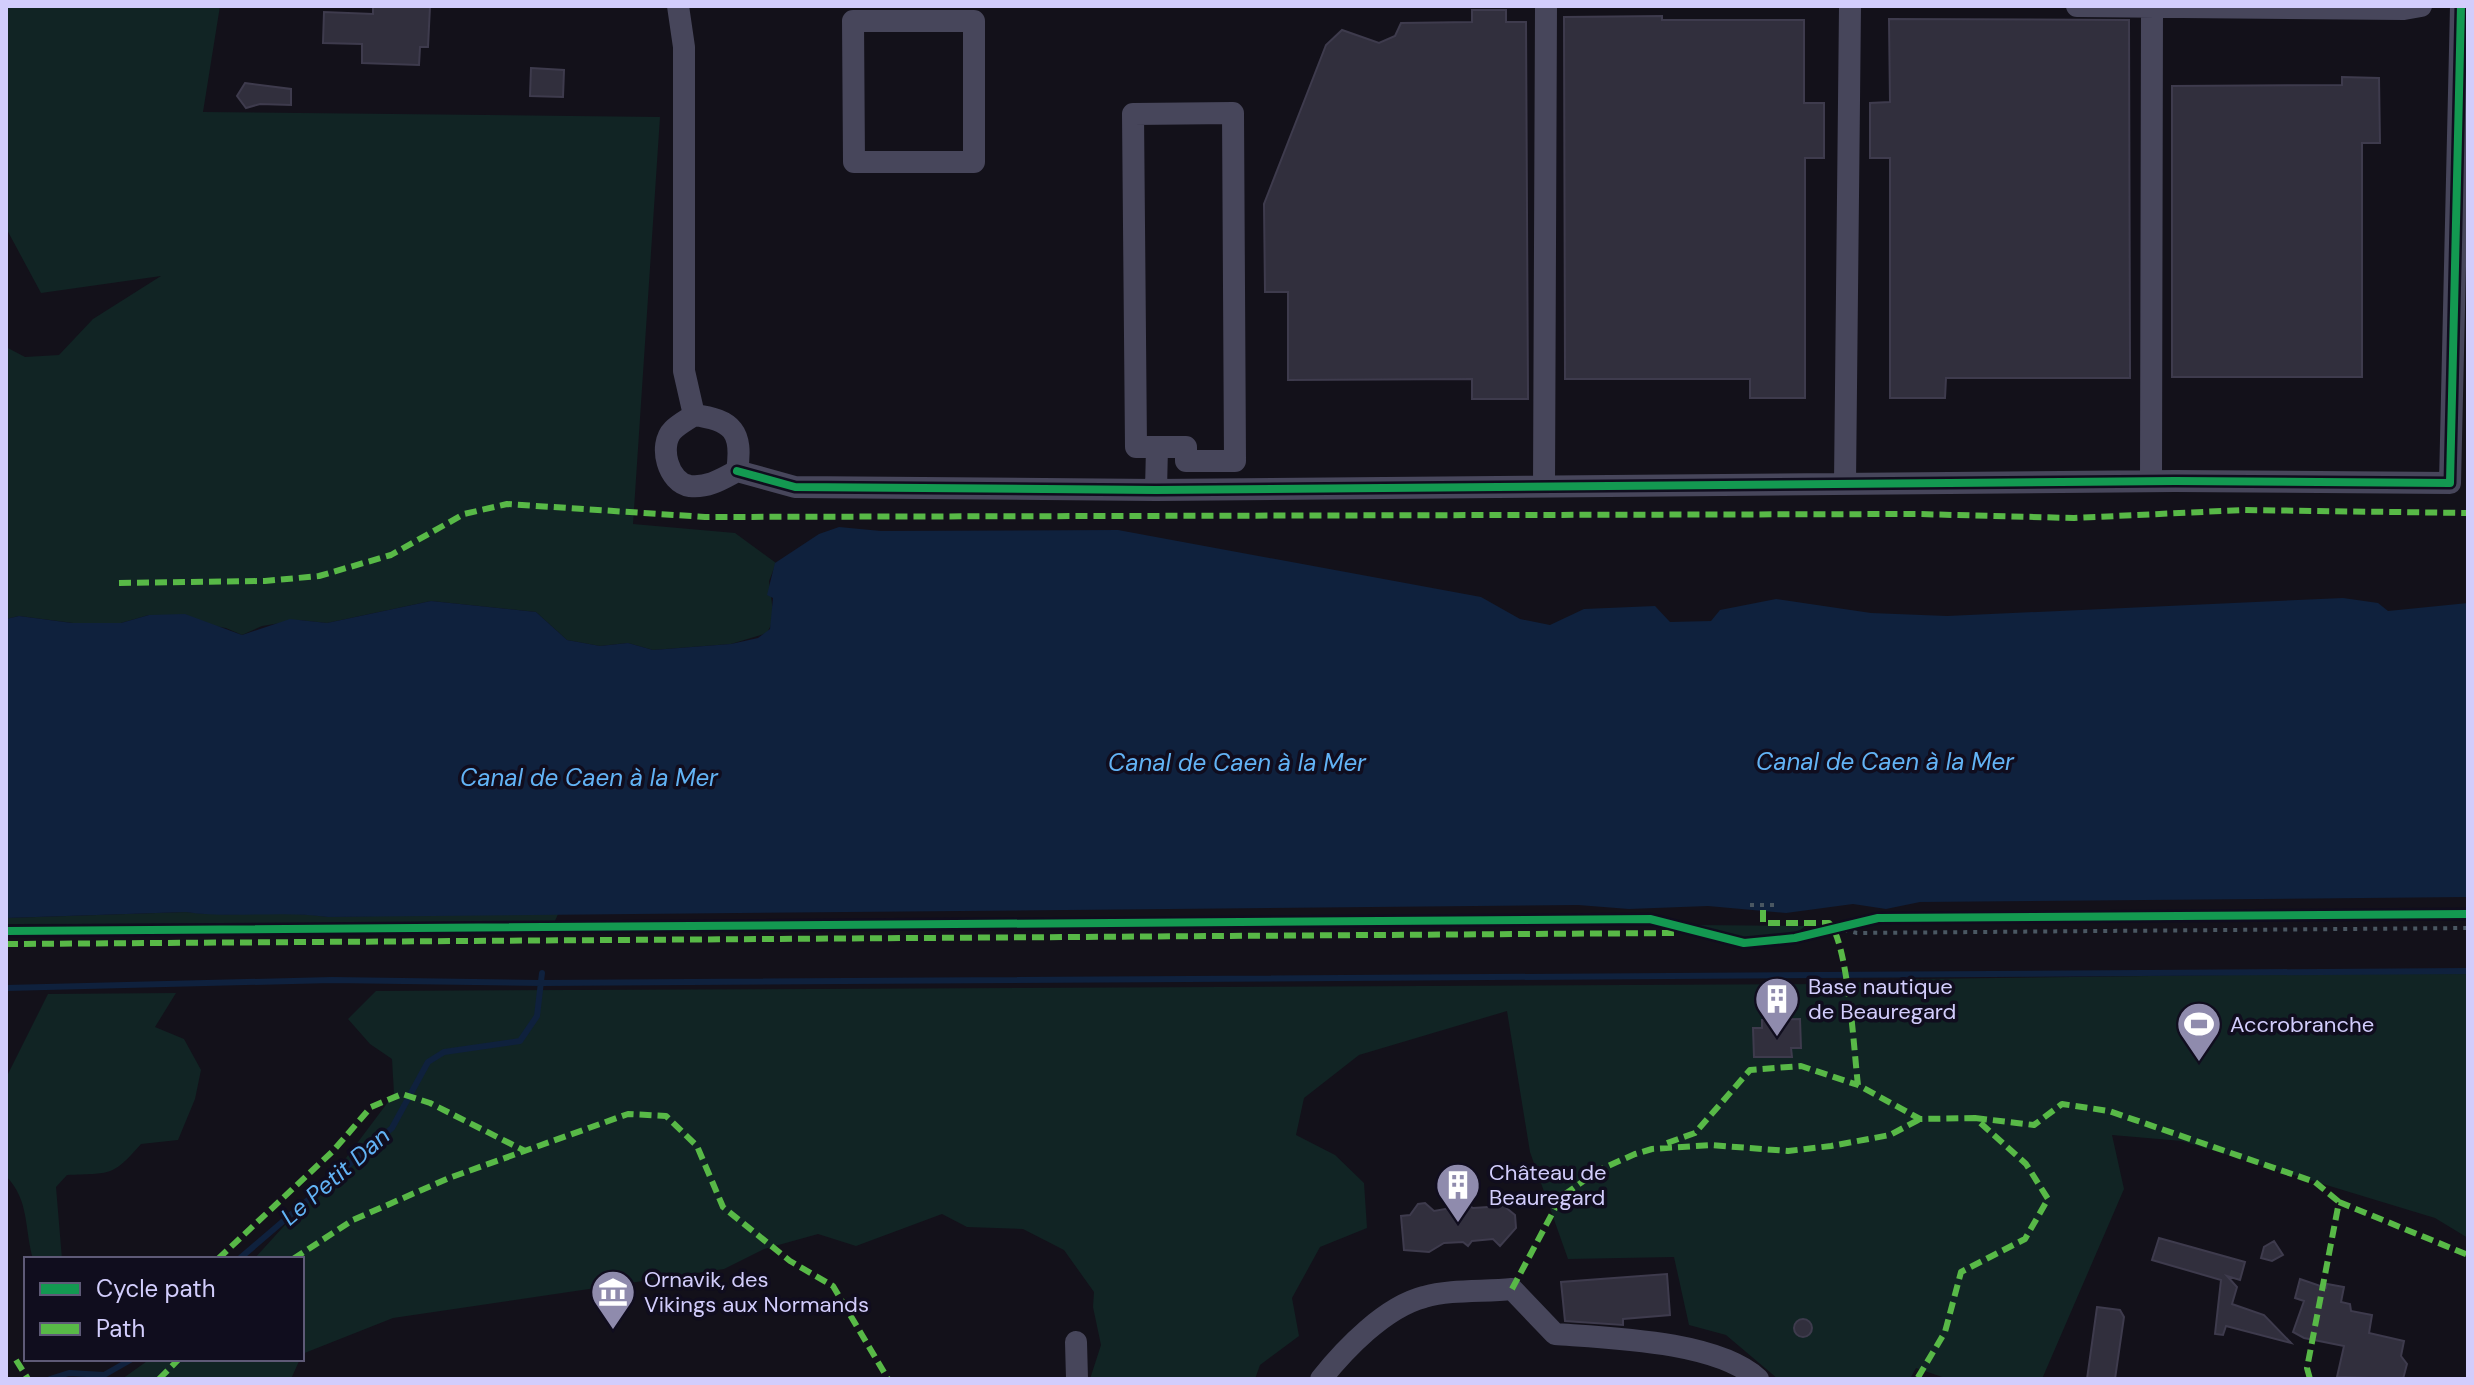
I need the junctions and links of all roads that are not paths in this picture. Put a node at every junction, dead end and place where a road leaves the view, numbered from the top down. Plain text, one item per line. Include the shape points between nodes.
1 (678, 6) edge
2 (1546, 6) edge
3 (1850, 6) edge
4 (2077, 6) edge
5 (2421, 6) edge
6 (2461, 6) edge
7 (2152, 7) edge
8 (854, 13) edge
9 (694, 415) junction
10 (1157, 447) junction
11 (737, 471) junction
12 (2459, 472) edge
13 (2151, 481) junction
14 (1845, 483) junction
15 (1544, 486) junction
16 (1156, 490) junction
17 (1076, 1342) dead end
18 (1077, 1379) edge
19 (1321, 1379) edge
20 (1758, 1379) edge

1 - 9 street via 684,47 684,371
2 - 15 street
3 - 14 street
4 - 7 street
5 - 7 street
6 - 12 street
7 - 13 street
8 - 8 street via 854,162 974,162 974,21
9 - 11 street via 730,425 740,447
9 - 11 street via 671,431 665,453 675,477 688,486 714,484
10 - 10 street via 1136,447 1133,114 1233,113 1235,461 1186,461 1186,447
10 - 16 street
11 - 16 street via 795,487
12 - 13 street via 2450,483
13 - 14 street
14 - 15 street
15 - 16 street
17 - 18 street
19 - 20 street via 1370,1330 1423,1297 1512,1289 1555,1334 1654,1342 1745,1366

